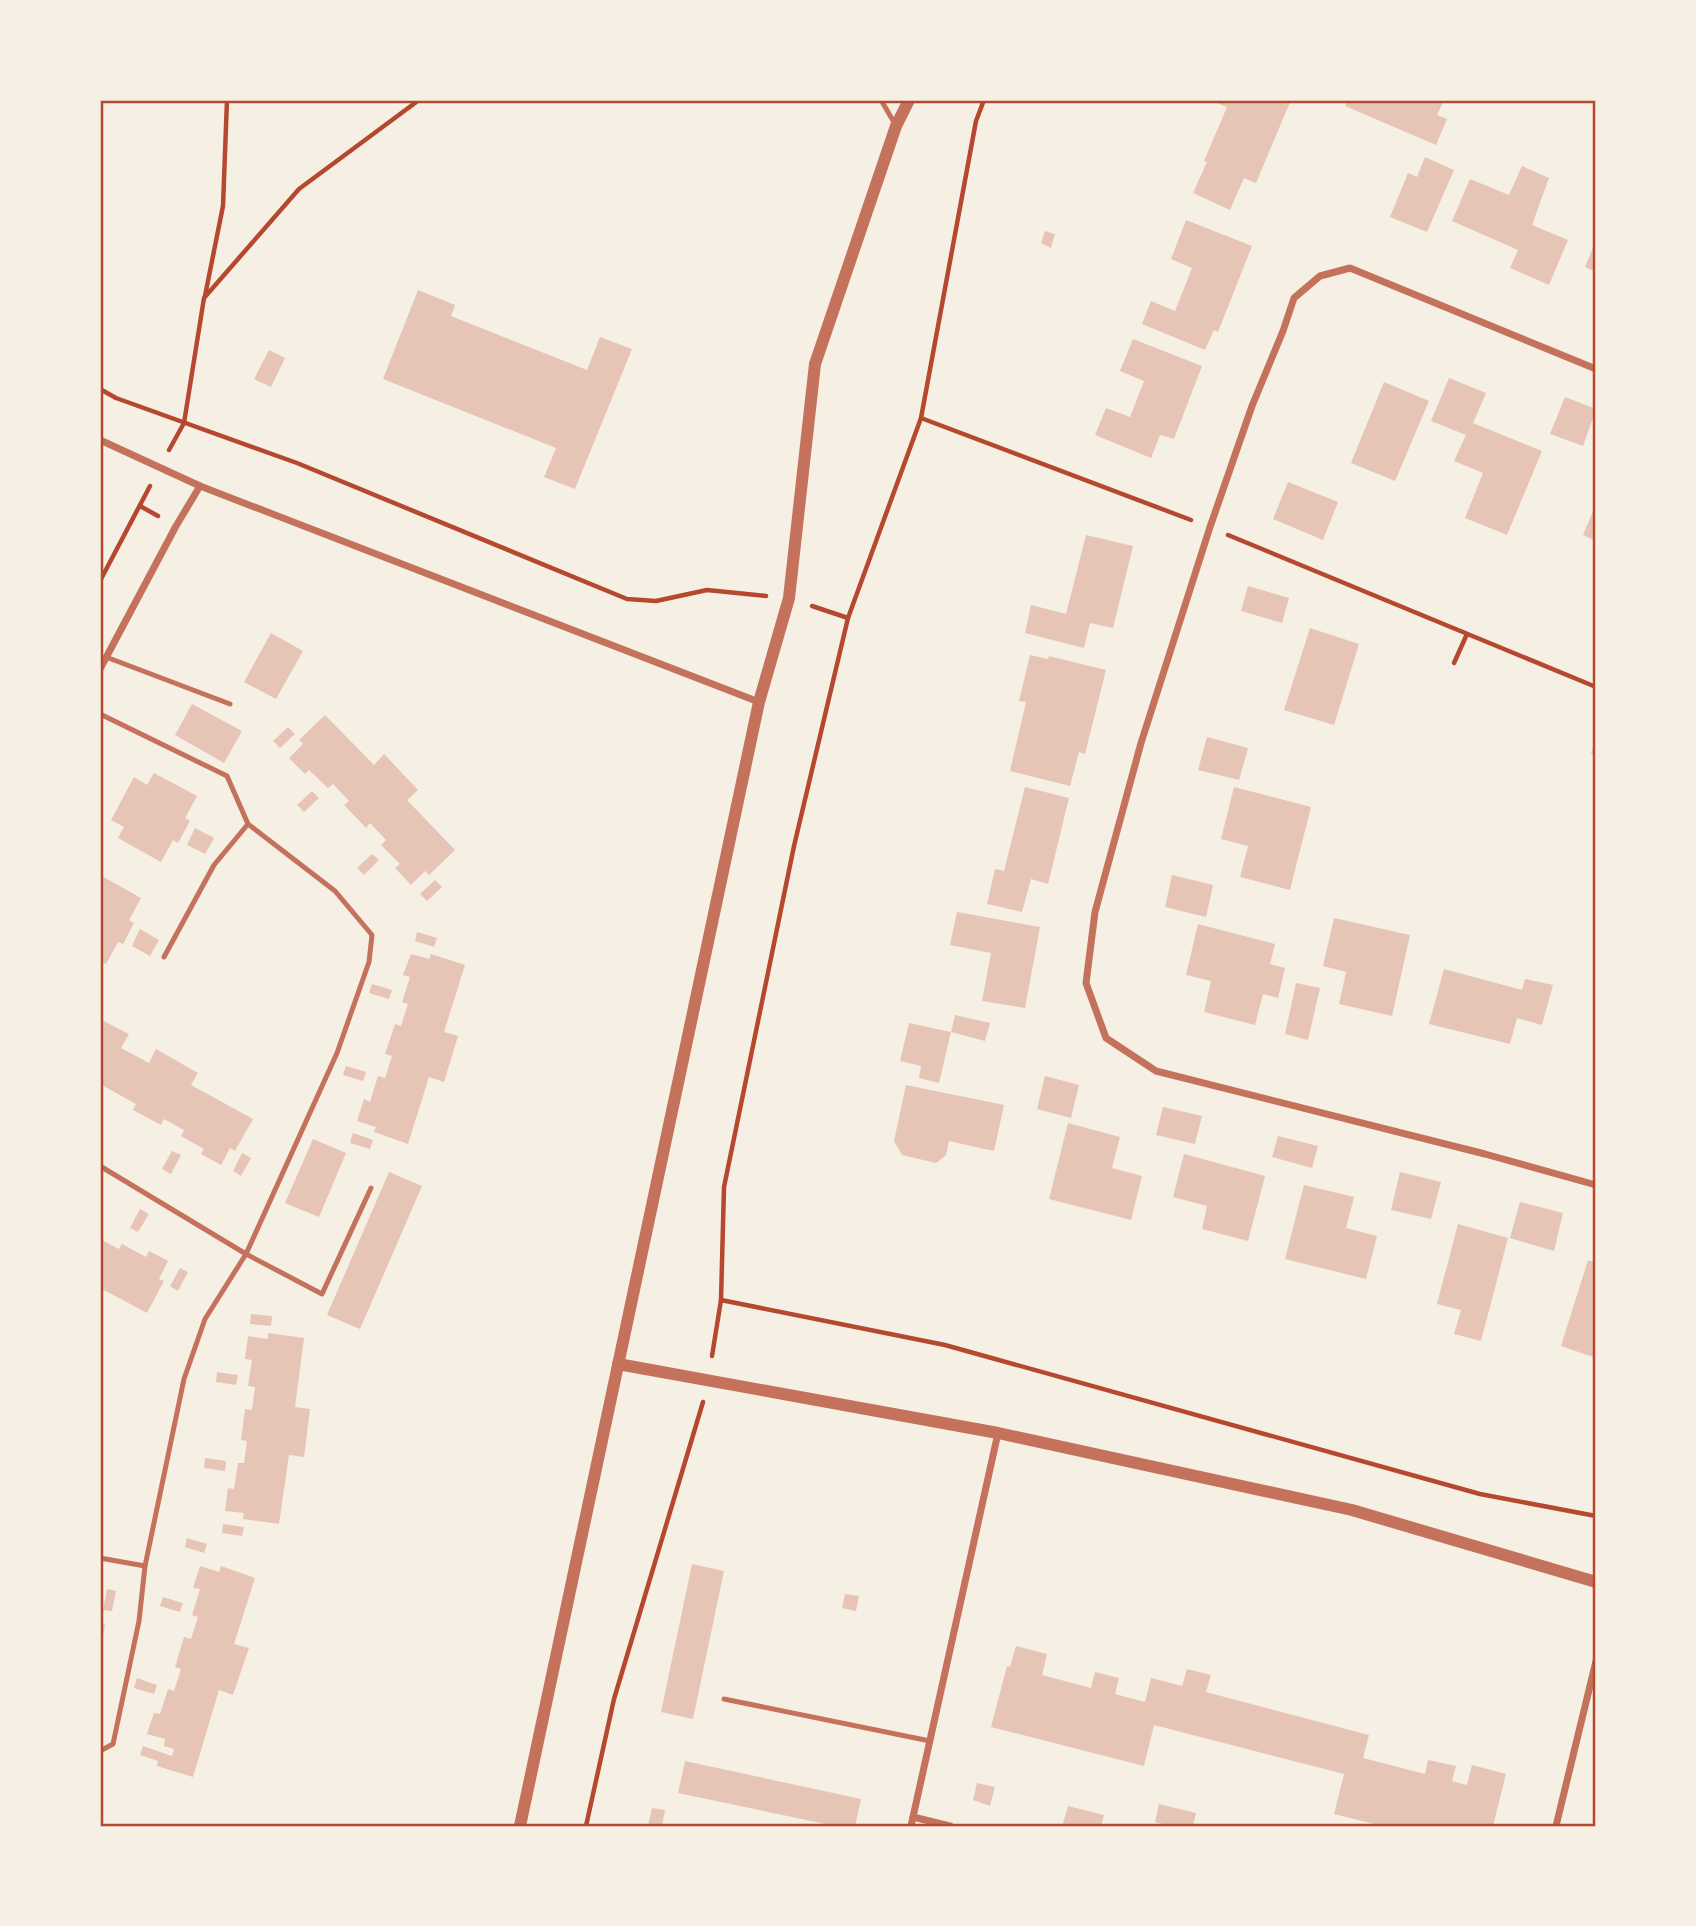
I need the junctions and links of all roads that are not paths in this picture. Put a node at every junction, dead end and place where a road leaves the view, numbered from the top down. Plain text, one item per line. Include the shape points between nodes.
1 (881, 100) edge
2 (909, 100) edge
3 (896, 126) junction
4 (1596, 369) edge
5 (100, 440) edge
6 (200, 486) junction
7 (106, 657) junction
8 (100, 669) edge
9 (760, 702) junction
10 (230, 704) dead end
11 (100, 714) edge
12 (248, 824) junction
13 (164, 957) dead end
14 (100, 1166) edge
15 (1596, 1185) edge
16 (371, 1188) dead end
17 (246, 1254) junction
18 (618, 1364) junction
19 (998, 1433) junction
20 (100, 1558) edge
21 (145, 1566) junction
22 (1596, 1582) edge
23 (1596, 1661) edge
24 (724, 1699) dead end
25 (930, 1741) junction
26 (100, 1751) edge
27 (913, 1817) junction
28 (520, 1826) edge
29 (911, 1826) edge
30 (950, 1826) edge
31 (1556, 1826) edge

1 - 3 lane
2 - 3 street
3 - 9 street via 815,363 789,598
4 - 15 street via 1350,268 1320,276 1294,298 1210,527 1141,743 1095,912 1086,983 1106,1038 1156,1071
5 - 6 street
6 - 7 street
6 - 9 street
7 - 8 street
7 - 10 lane
9 - 18 street
11 - 12 lane via 227,776
12 - 13 lane via 214,865
12 - 17 lane via 335,891 372,935 369,962 337,1053
14 - 17 lane
16 - 17 lane via 322,1294
17 - 21 lane via 205,1319 184,1378
18 - 19 street
18 - 28 street
19 - 22 street via 1352,1510
19 - 25 street
20 - 21 lane
21 - 26 lane via 139,1620 113,1744
23 - 31 street
24 - 25 lane
25 - 27 street
27 - 29 street
27 - 30 street

